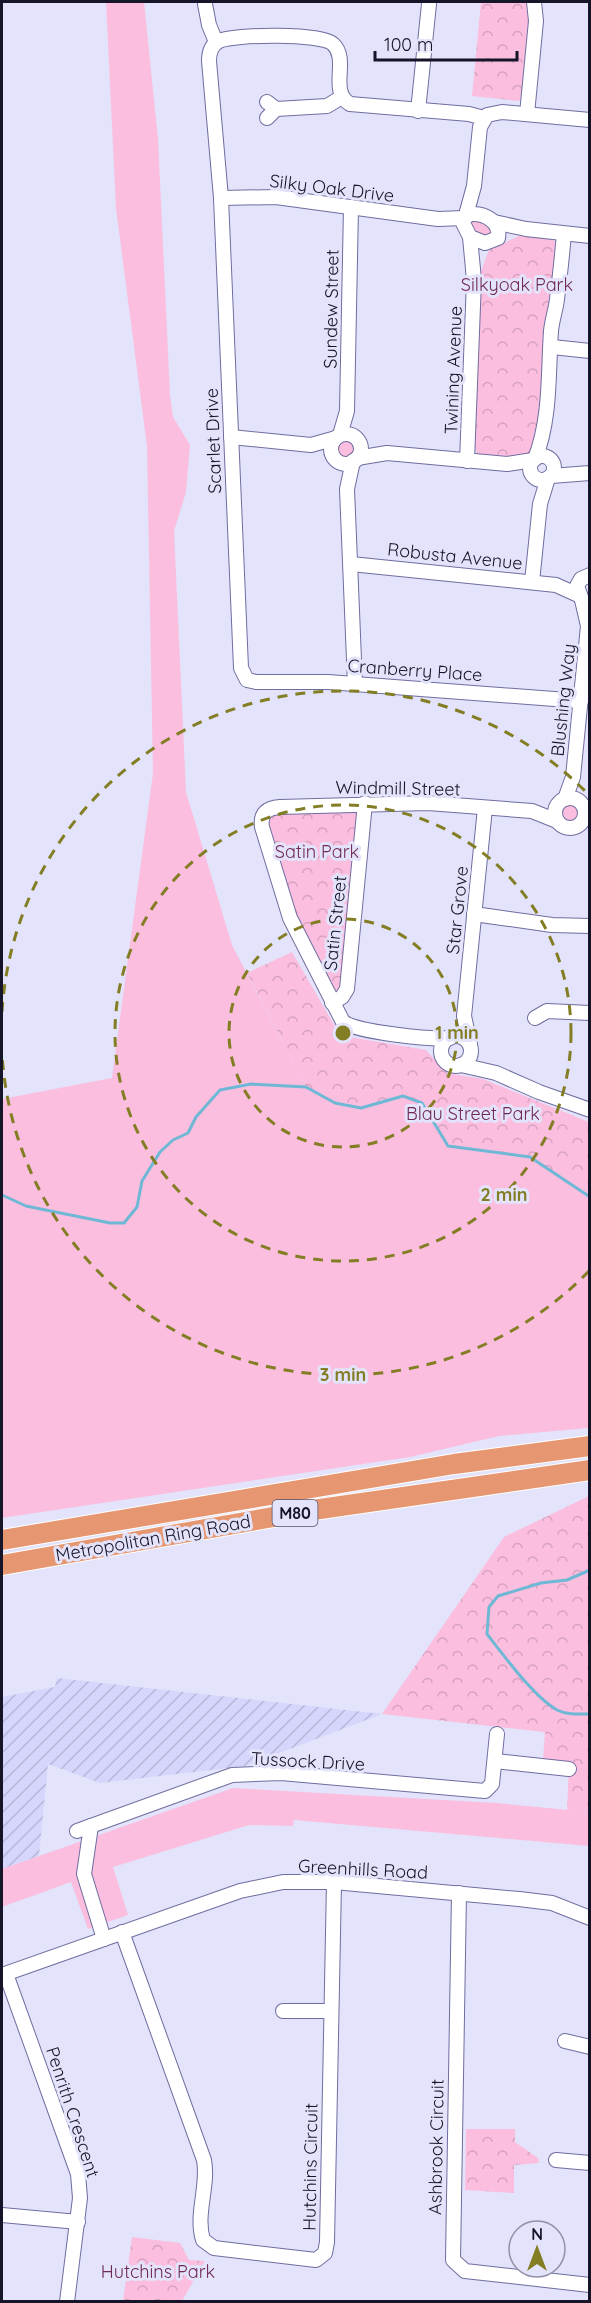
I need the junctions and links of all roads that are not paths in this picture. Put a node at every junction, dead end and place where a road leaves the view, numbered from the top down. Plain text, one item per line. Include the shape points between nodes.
1 (534, 2) edge
2 (547, 2) edge
3 (206, 4) dead end
4 (429, 4) dead end
5 (537, 21) junction
6 (216, 42) junction
7 (342, 97) junction
8 (270, 110) dead end
9 (418, 111) junction
10 (527, 114) junction
11 (484, 118) junction
12 (590, 120) edge
13 (474, 186) junction
14 (221, 198) junction
15 (351, 207) junction
16 (489, 219) junction
17 (467, 225) junction
18 (526, 229) junction
19 (564, 234) junction
20 (590, 236) edge
21 (493, 240) junction
22 (474, 280) junction
23 (552, 347) junction
24 (590, 351) edge
25 (347, 411) junction
26 (544, 436) junction
27 (231, 437) junction
28 (338, 437) junction
29 (358, 441) junction
30 (311, 445) junction
31 (387, 453) junction
32 (336, 459) junction
33 (534, 459) junction
34 (356, 460) junction
35 (551, 460) junction
36 (468, 461) junction
37 (507, 464) junction
38 (586, 473) edge
39 (541, 477) junction
40 (347, 489) junction
41 (351, 564) junction
42 (585, 577) edge
43 (532, 582) junction
44 (556, 585) junction
45 (583, 600) edge
46 (589, 624) edge
47 (247, 680) joint
48 (356, 684) junction
49 (581, 701) junction
50 (573, 777) junction
51 (562, 800) junction
52 (365, 803) junction
53 (585, 806) edge
54 (485, 808) junction
55 (532, 811) junction
56 (557, 821) junction
57 (585, 822) edge
58 (474, 914) junction
59 (590, 926) edge
60 (332, 1003) junction
61 (590, 1013) edge
62 (464, 1016) junction
63 (535, 1018) dead end
64 (451, 1037) junction
65 (424, 1038) junction
66 (470, 1046) junction
67 (442, 1053) junction
68 (461, 1065) junction
69 (496, 1073) junction
70 (590, 1110) edge
71 (589, 1446) edge
72 (590, 1470) edge
73 (2, 1540) edge
74 (2, 1565) edge
75 (497, 1734) dead end
76 (495, 1761) junction
77 (569, 1769) dead end
78 (91, 1826) junction
79 (77, 1831) dead end
80 (333, 1882) junction
81 (459, 1893) junction
82 (590, 1918) edge
83 (123, 1932) junction
84 (104, 1939) junction
85 (4, 1975) edge
86 (284, 2011) dead end
87 (332, 2011) junction
88 (565, 2041) dead end
89 (590, 2047) edge
90 (556, 2160) dead end
91 (590, 2163) edge
92 (2, 2215) edge
93 (78, 2222) junction
94 (590, 2285) edge
95 (67, 2301) edge

1 - 5 street
2 - 5 street
3 - 6 street
4 - 9 street
5 - 10 street
6 - 7 street via 274,36 330,42 339,54
6 - 14 street, Scarlet Drive via 209,60
7 - 8 street via 327,106
7 - 9 street via 356,105
9 - 11 street
10 - 11 street via 494,113
10 - 12 street
11 - 13 street
13 - 16 street
13 - 17 street
14 - 15 street, Silky Oak Drive via 276,197
14 - 27 street, Scarlet Drive
15 - 17 street, Silky Oak Drive
15 - 25 street, Sundew Street
16 - 17 street via 475,213
16 - 18 street
16 - 21 street via 498,226
17 - 21 street
17 - 22 street, Twining Avenue
18 - 19 street
18 - 21 street
19 - 20 street
19 - 23 street
21 - 22 street, Twining Avenue
22 - 36 street, Twining Avenue
23 - 24 street
23 - 26 street
25 - 28 street, Sundew Street
25 - 29 street, Sundew Street
26 - 33 street
26 - 35 street
27 - 30 street
27 - 47 street, Scarlet Drive via 241,662
28 - 29 street via 348,434
28 - 30 street
28 - 32 street via 331,447
29 - 31 street
29 - 34 street
30 - 32 street
31 - 34 street
31 - 36 street
32 - 34 street
32 - 40 street
33 - 35 street via 542,456
33 - 37 street
33 - 39 street via 530,467
34 - 40 street
35 - 38 street
35 - 39 street via 554,469
36 - 37 street
37 - 39 street
38 - 39 street
39 - 43 street
40 - 41 street
41 - 43 street, Robusta Avenue
41 - 48 street
42 - 44 street, Robusta Avenue
42 - 45 street via 577,586
43 - 44 street, Robusta Avenue
44 - 45 street, Robusta Avenue
45 - 46 street, Blushing Way
46 - 49 street, Blushing Way
47 - 48 street, Cranberry Place
48 - 49 street, Cranberry Place
49 - 50 street, Blushing Way
50 - 51 street, Blushing Way
50 - 53 street, Blushing Way
51 - 53 street via 574,798
51 - 55 street, Windmill Street
51 - 56 street via 555,808
52 - 54 street, Windmill Street
52 - 60 street, Satin Street via 347,989
52 - 60 street, Windmill Street via 280,807 265,812 262,827 285,904
53 - 57 street
54 - 55 street, Windmill Street
54 - 58 street, Star Grove
55 - 56 street, Windmill Street
56 - 57 street via 569,828
58 - 59 street
58 - 62 street, Star Grove
60 - 65 street via 343,1022 352,1028
61 - 63 street via 556,1010
62 - 64 street, Star Grove
62 - 66 street, Star Grove
64 - 65 street
64 - 66 street via 460,1036
64 - 67 street via 443,1044
65 - 67 street
66 - 68 street via 470,1056
66 - 69 street
67 - 68 street via 451,1064
68 - 69 street
69 - 70 street
71 - 73 highway, Metropolitan Ring Road / M80 via 454,1464
72 - 74 highway, Metropolitan Ring Road / M80 via 313,1510
75 - 76 street, Tussock Drive
76 - 77 street
76 - 78 street, Tussock Drive via 492,1784 485,1791 281,1773 232,1775
78 - 79 street, Tussock Drive
78 - 84 street via 84,1874
80 - 81 street, Greenhills Road
80 - 83 street, Greenhills Road via 283,1882 240,1890
80 - 87 street, Hutchins Circuit
81 - 82 street, Greenhills Road via 552,1904
81 - 94 street, Ashbrook Circuit via 453,2260 465,2271
83 - 84 street, Greenhills Road
83 - 87 street, Hutchins Circuit via 204,2160 201,2235 214,2248 309,2261 325,2253
84 - 85 street, Greenhills Road
85 - 93 street, Penrith Crescent via 78,2174
86 - 87 street
88 - 89 street
90 - 91 street
92 - 93 street
93 - 95 street, Penrith Crescent

